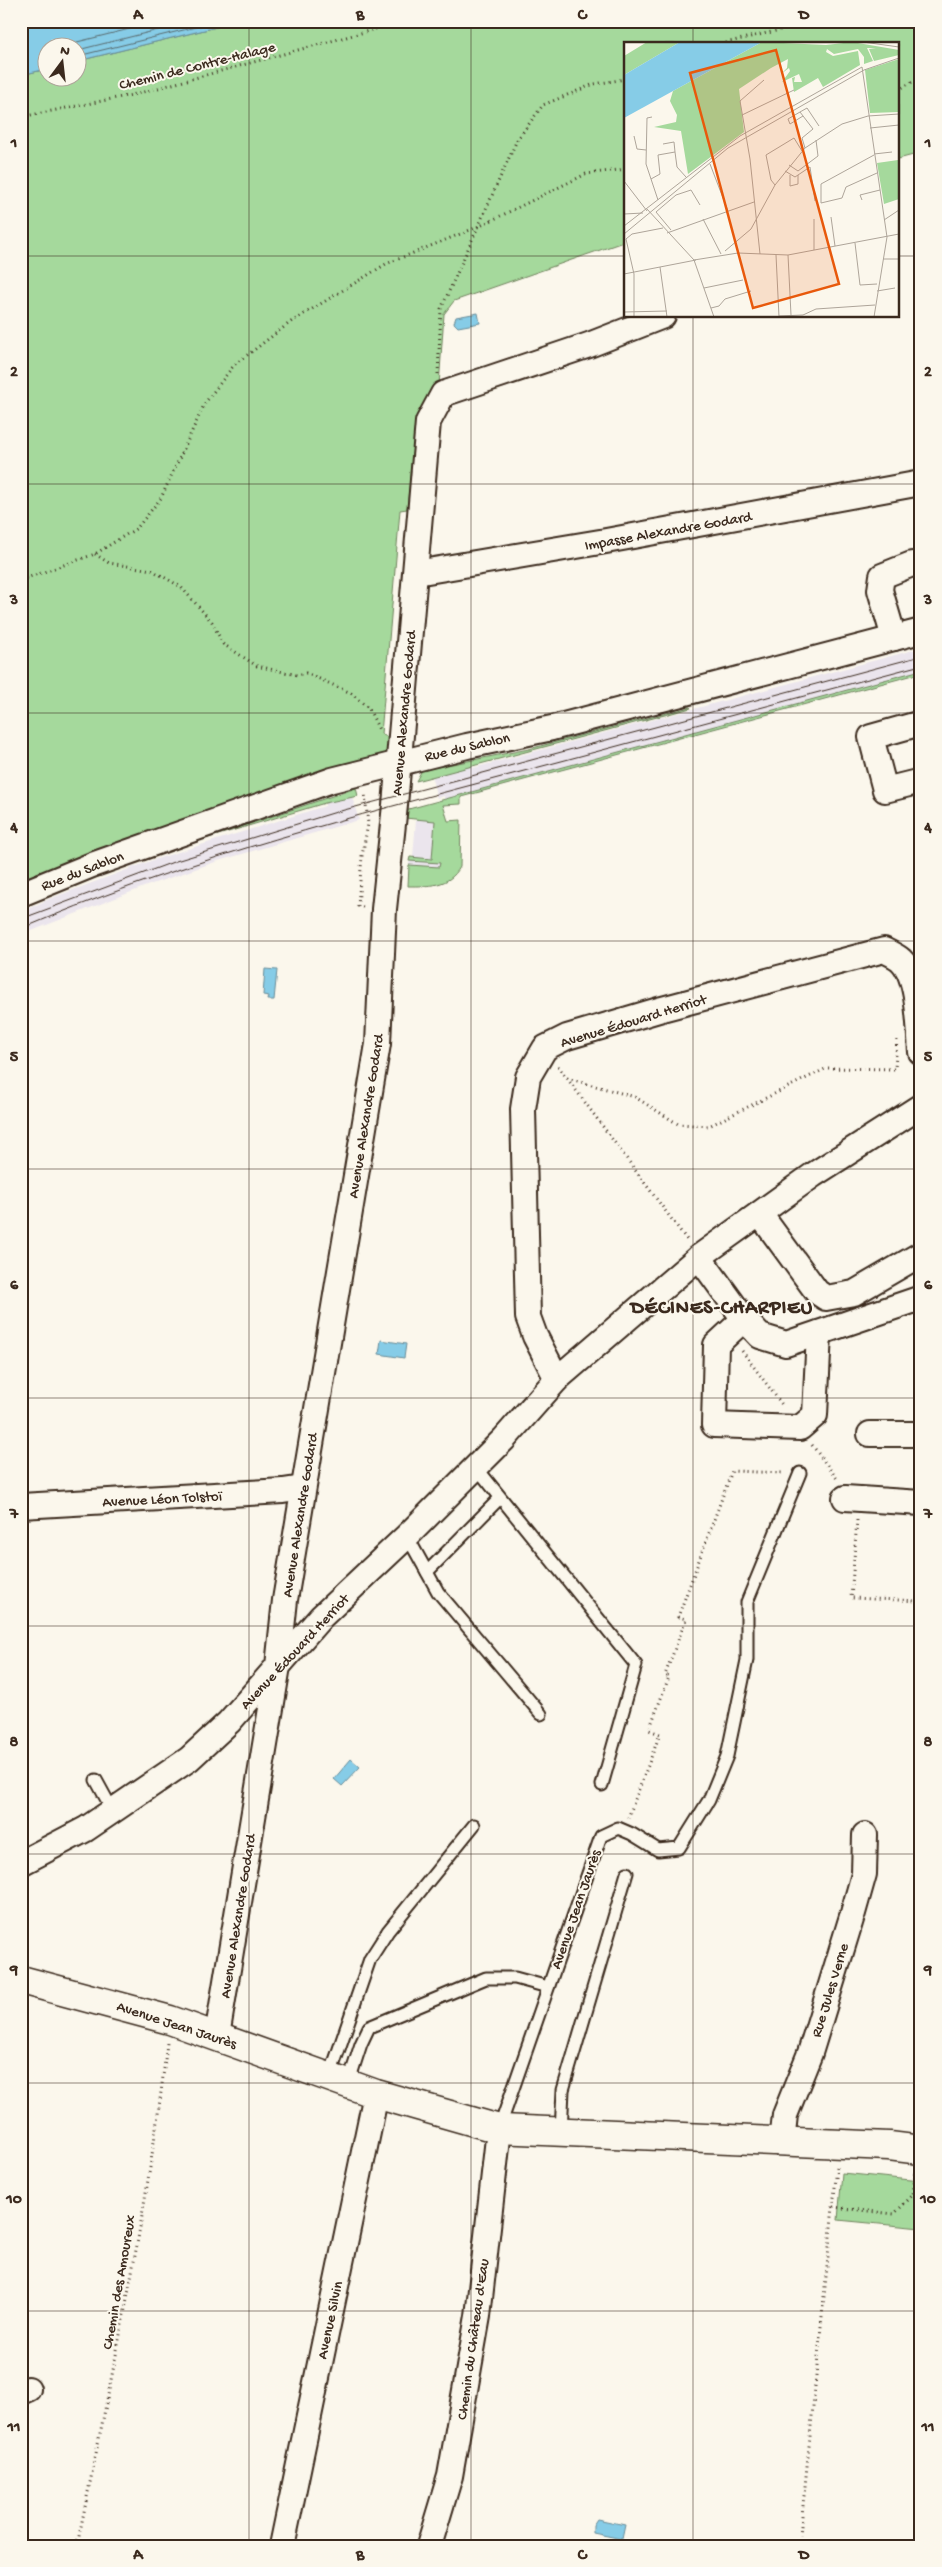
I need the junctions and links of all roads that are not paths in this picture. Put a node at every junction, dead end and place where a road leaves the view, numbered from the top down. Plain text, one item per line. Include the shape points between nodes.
1 (658, 318) edge
2 (921, 483) edge
3 (912, 564) dead end
4 (416, 574) junction
5 (921, 631) edge
6 (894, 638) junction
7 (921, 723) edge
8 (398, 762) junction
9 (921, 780) edge
10 (21, 894) edge
11 (921, 1052) edge
12 (921, 1106) edge
13 (760, 1214) junction
14 (695, 1251) junction
15 (921, 1254) edge
16 (921, 1298) edge
17 (736, 1325) junction
18 (819, 1333) junction
19 (557, 1379) junction
20 (870, 1434) dead end
21 (921, 1434) edge
22 (476, 1467) junction
23 (800, 1473) road end
24 (303, 1488) junction
25 (500, 1498) junction
26 (845, 1498) road end
27 (921, 1503) edge
28 (21, 1506) edge
29 (407, 1536) junction
30 (427, 1572) junction
31 (278, 1666) junction
32 (541, 1714) dead end
33 (96, 1780) dead end
34 (602, 1785) dead end
35 (113, 1811) junction
36 (474, 1825) dead end
37 (865, 1835) dead end
38 (21, 1863) edge
39 (627, 1873) dead end
40 (21, 1980) edge
41 (548, 1987) junction
42 (217, 2036) junction
43 (339, 2081) junction
44 (376, 2094) junction
45 (499, 2129) junction
46 (561, 2132) junction
47 (782, 2142) junction
48 (921, 2150) edge
49 (282, 2546) edge
50 (429, 2546) edge

1 - 4 street, Avenue Alexandre Godard via 443,394 428,422
2 - 4 street, Impasse Alexandre Godard
3 - 6 street via 882,576 880,590
4 - 8 street, Avenue Alexandre Godard
5 - 6 street, Rue du Sablon
6 - 8 street, Rue du Sablon via 552,728
7 - 9 street via 870,737 885,790
8 - 10 street, Rue du Sablon via 357,773 92,865
8 - 24 street, Avenue Alexandre Godard via 384,909 378,1044
11 - 19 street, Avenue Édouard Herriot via 910,975 901,961 884,950 662,1009 567,1037 545,1048 528,1077 523,1110 528,1317 534,1336
12 - 13 street, Avenue Édouard Herriot via 813,1175
13 - 14 street, Avenue Édouard Herriot
13 - 15 street via 817,1292 826,1298 854,1293
14 - 17 street
14 - 19 street, Avenue Édouard Herriot
16 - 18 street
17 - 18 street via 786,1344
17 - 18 street via 716,1345 714,1425 800,1428 816,1415
19 - 22 street, Avenue Édouard Herriot
20 - 21 street
22 - 25 lane
22 - 29 street, Avenue Édouard Herriot
23 - 41 lane, Avenue Jean Jaurès via 747,1602 747,1660 727,1756 709,1800 679,1848 658,1850 618,1828 601,1836
24 - 28 street, Avenue Léon Tolstoï
24 - 31 street, Avenue Alexandre Godard
25 - 30 lane
25 - 34 lane via 636,1665
26 - 27 street
29 - 30 lane
29 - 31 street, Avenue Édouard Herriot via 321,1617
30 - 32 lane via 438,1592
31 - 35 street, Avenue Édouard Herriot via 228,1722 189,1758
31 - 42 street, Avenue Alexandre Godard
33 - 35 lane
35 - 38 street, Avenue Édouard Herriot
36 - 43 lane via 388,1931 370,1959
37 - 47 street, Rue Jules Verne via 864,1874 810,2053 785,2115
39 - 46 lane via 563,2090
40 - 42 main road, Avenue Jean Jaurès
41 - 43 lane, Avenue Jean Jaurès via 515,1978 486,1978 370,2027
41 - 45 lane, Avenue Jean Jaurès
42 - 43 main road, Avenue Jean Jaurès
43 - 44 main road, Avenue Jean Jaurès
44 - 45 main road, Avenue Jean Jaurès
44 - 49 street, Avenue Silvin
45 - 46 main road, Avenue Jean Jaurès
45 - 50 street, Chemin du Château d'Eau via 478,2316 450,2476
46 - 47 main road, Avenue Jean Jaurès
47 - 48 main road, Avenue Jean Jaurès

